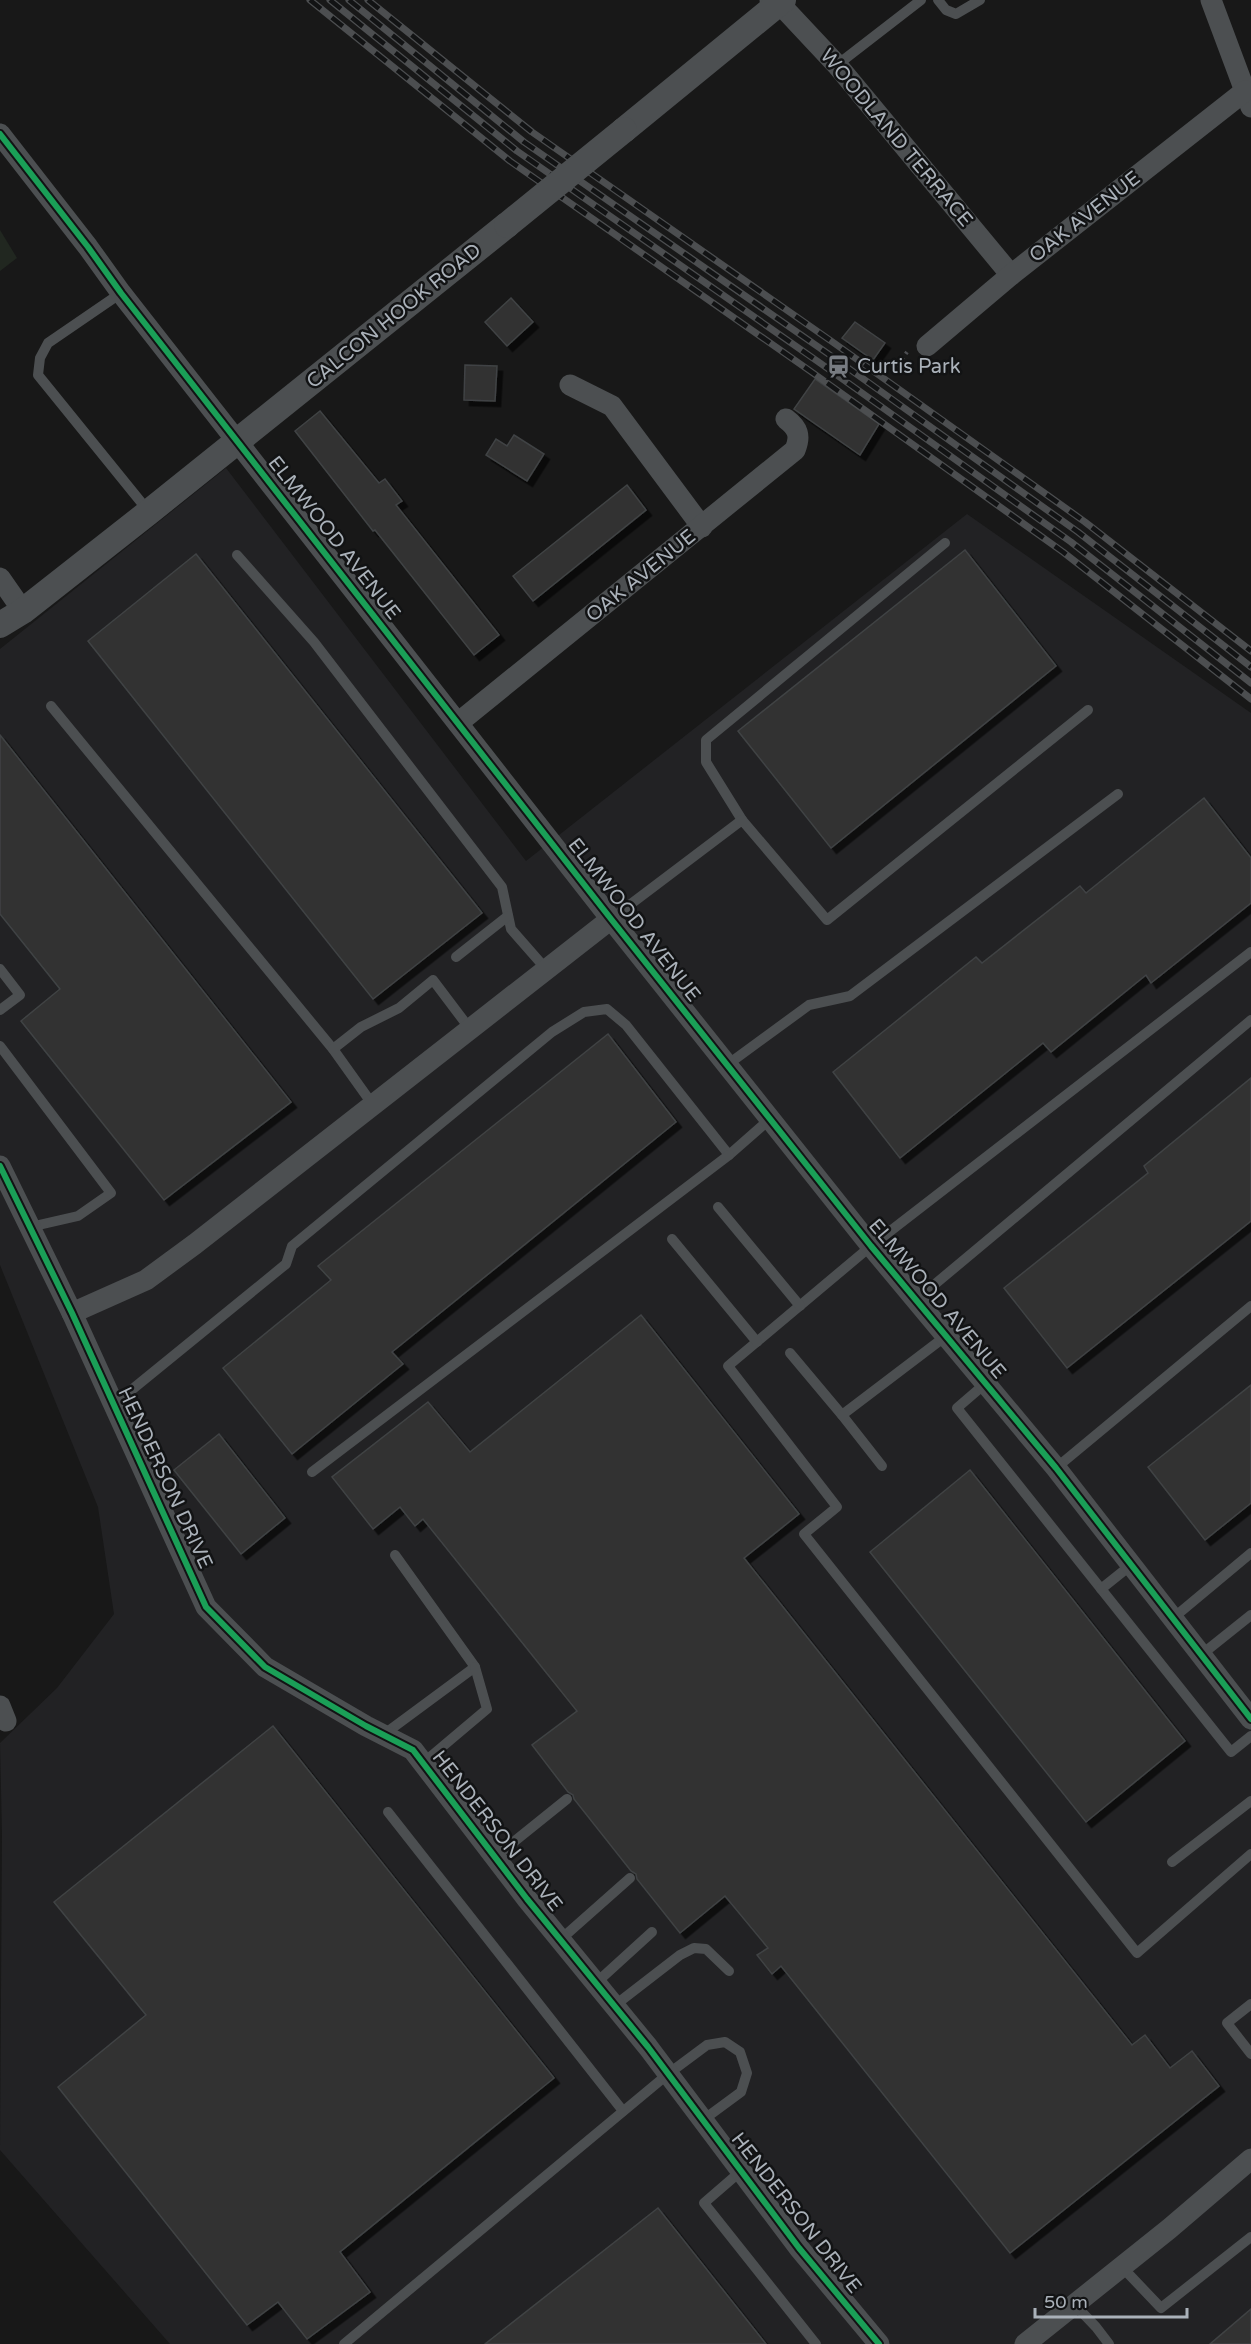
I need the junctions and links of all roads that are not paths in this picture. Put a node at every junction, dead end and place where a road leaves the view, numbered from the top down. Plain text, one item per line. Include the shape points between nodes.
1 (921, 0) edge
2 (938, 0) edge
3 (980, 0) edge
4 (1211, 0) edge
5 (777, 1) edge
6 (837, 65) junction
7 (1248, 99) edge
8 (0, 135) edge
9 (1011, 275) junction
10 (121, 293) junction
11 (927, 346) dead end
12 (570, 385) dead end
13 (786, 419) dead end
14 (238, 441) junction
15 (149, 512) junction
16 (702, 527) junction
17 (945, 543) dead end
18 (237, 555) dead end
19 (0, 578) edge
20 (23, 610) junction
21 (0, 625) edge
22 (51, 706) dead end
23 (1088, 710) dead end
24 (458, 723) junction
25 (1118, 795) dead end
26 (742, 819) junction
27 (508, 916) junction
28 (611, 919) junction
29 (1251, 952) edge
30 (456, 957) dead end
31 (0, 969) edge
32 (546, 969) junction
33 (0, 1010) edge
34 (1251, 1020) edge
35 (470, 1029) junction
36 (0, 1046) edge
37 (333, 1049) junction
38 (727, 1065) junction
39 (373, 1105) junction
40 (770, 1119) junction
41 (729, 1155) junction
42 (0, 1166) edge
43 (717, 1207) dead end
44 (30, 1227) junction
45 (672, 1239) dead end
46 (871, 1246) junction
47 (916, 1300) junction
48 (800, 1306) junction
49 (1251, 1306) edge
50 (72, 1313) junction
51 (946, 1336) junction
52 (757, 1342) junction
53 (790, 1353) dead end
54 (986, 1383) junction
55 (113, 1405) junction
56 (842, 1415) junction
57 (882, 1466) dead end
58 (1056, 1468) junction
59 (312, 1472) dead end
60 (1251, 1552) edge
61 (395, 1555) dead end
62 (1131, 1565) junction
63 (1101, 1589) junction
64 (1251, 1615) edge
65 (1172, 1619) junction
66 (1201, 1655) junction
67 (475, 1667) junction
68 (1251, 1719) edge
69 (383, 1735) junction
70 (1251, 1736) edge
71 (423, 1763) junction
72 (567, 1799) dead end
73 (1251, 1801) edge
74 (388, 1812) dead end
75 (1251, 1854) edge
76 (495, 1857) junction
77 (1172, 1862) dead end
78 (630, 1878) dead end
79 (652, 1932) dead end
80 (560, 1940) junction
81 (729, 1971) dead end
82 (596, 1983) junction
83 (1251, 2004) edge
84 (614, 2006) junction
85 (1251, 2054) edge
86 (668, 2074) junction
87 (622, 2111) junction
88 (703, 2120) junction
89 (1251, 2159) edge
90 (741, 2171) junction
91 (1251, 2237) edge
92 (1122, 2267) junction
93 (1075, 2305) junction
94 (344, 2344) edge
95 (816, 2344) edge
96 (879, 2344) edge
97 (1025, 2344) edge
98 (1109, 2344) edge

1 - 6 lane
2 - 3 lane via 956,14
4 - 7 street
5 - 6 street, WOODLAND TERRACE
5 - 14 street, CALCON HOOK ROAD, bridge via 624,130
6 - 9 street, WOODLAND TERRACE
7 - 9 street, OAK AVENUE
8 - 10 street, ELMWOOD AVENUE
9 - 11 street, OAK AVENUE
10 - 14 street, ELMWOOD AVENUE
10 - 15 lane via 48,343 40,358 38,375
12 - 16 street via 612,406
13 - 16 street, OAK AVENUE via 798,433 795,450
14 - 15 street, CALCON HOOK ROAD
14 - 24 street, ELMWOOD AVENUE
15 - 20 street, CALCON HOOK ROAD
16 - 24 street, OAK AVENUE
17 - 26 lane via 706,740 706,762
18 - 27 lane via 314,642 502,887
19 - 20 street
20 - 21 street, CALCON HOOK ROAD
22 - 37 lane
23 - 26 lane via 827,920
24 - 28 street, ELMWOOD AVENUE
25 - 38 lane via 850,996 808,1005
26 - 28 lane
27 - 30 lane
27 - 32 lane via 511,929
28 - 32 street
28 - 38 street, ELMWOOD AVENUE
29 - 46 lane
31 - 33 lane via 20,995
32 - 35 street
34 - 47 lane
35 - 37 lane via 433,981 399,1008 361,1027
35 - 39 street
36 - 44 lane via 111,1193 78,1216
37 - 39 lane
38 - 40 street, ELMWOOD AVENUE
39 - 50 street via 146,1280
40 - 41 lane
40 - 46 street, ELMWOOD AVENUE
41 - 55 lane via 626,1025 607,1009 584,1012 552,1032 292,1246 286,1264
41 - 59 lane
42 - 44 street, HENDERSON DRIVE
43 - 48 lane
44 - 50 street, HENDERSON DRIVE
45 - 52 lane
46 - 47 street, ELMWOOD AVENUE
46 - 48 lane
47 - 51 street, ELMWOOD AVENUE
48 - 52 lane
49 - 58 lane
50 - 55 street, HENDERSON DRIVE
51 - 54 street, ELMWOOD AVENUE
51 - 56 lane
52 - 75 lane via 728,1366 837,1507 804,1533 1137,1953
53 - 56 lane
54 - 58 street, ELMWOOD AVENUE
54 - 63 lane via 957,1408
55 - 69 street, HENDERSON DRIVE via 206,1607 265,1667
56 - 57 lane
58 - 62 street, ELMWOOD AVENUE
60 - 65 lane
61 - 67 lane
62 - 63 lane
62 - 65 street, ELMWOOD AVENUE
63 - 70 lane via 1231,1752
64 - 66 lane
65 - 66 street, ELMWOOD AVENUE
66 - 68 street, ELMWOOD AVENUE
67 - 69 lane
67 - 71 lane via 487,1709
69 - 71 street, HENDERSON DRIVE via 413,1750
71 - 76 street, HENDERSON DRIVE
72 - 76 lane
73 - 77 lane
74 - 87 lane
76 - 80 street, HENDERSON DRIVE
78 - 80 lane
79 - 82 lane
80 - 82 street, HENDERSON DRIVE
81 - 84 lane via 706,1949 693,1948
82 - 84 street, HENDERSON DRIVE
83 - 85 lane via 1227,2023
84 - 86 street, HENDERSON DRIVE
86 - 87 lane
86 - 88 street, HENDERSON DRIVE
86 - 88 lane via 707,2044 725,2042 740,2052 747,2073 741,2092
87 - 94 lane
88 - 90 street, HENDERSON DRIVE
89 - 92 street
90 - 95 lane via 704,2203
90 - 96 street, HENDERSON DRIVE
91 - 92 lane via 1161,2308
92 - 93 street
93 - 97 street
93 - 98 lane

